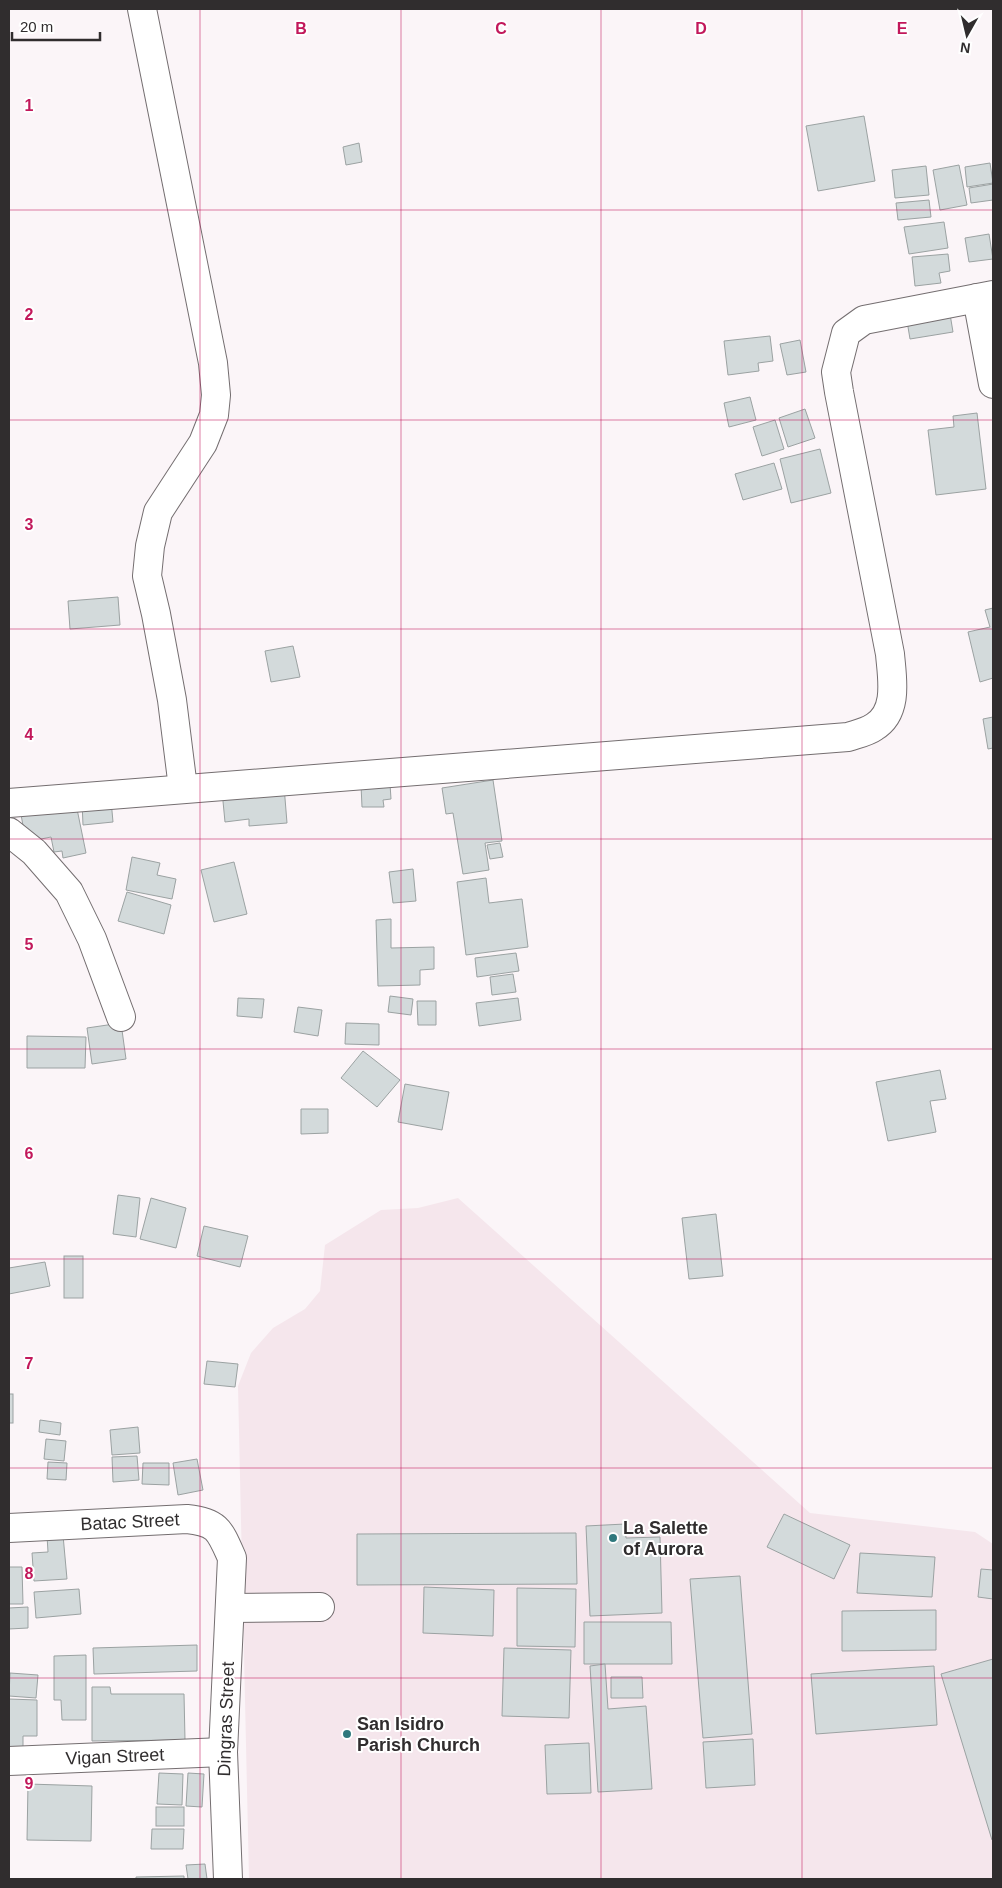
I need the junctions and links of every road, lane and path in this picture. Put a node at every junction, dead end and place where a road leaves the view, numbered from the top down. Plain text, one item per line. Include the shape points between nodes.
1 (142, 9) edge
2 (985, 296) edge
3 (993, 384) edge
4 (183, 788) junction
5 (9, 803) edge
6 (9, 832) edge
7 (121, 1017) dead end
8 (9, 1528) edge
9 (232, 1558) joint
10 (320, 1607) dead end
11 (230, 1608) junction
12 (222, 1752) junction
13 (9, 1761) edge
14 (228, 1879) edge

1 - 4 street via 213,363 216,395 214,415 203,443 158,512 147,576 172,700
2 - 3 street
2 - 4 street via 864,320 846,333 838,363 839,392 890,654 894,696 884,720 874,728 848,737
4 - 5 street
6 - 7 street via 34,852 69,892 92,939
8 - 9 street, Batac Street via 187,1519 205,1521 221,1534
9 - 11 street, Dingras Street
10 - 11 street
11 - 12 street, Dingras Street
12 - 13 street, Vigan Street
12 - 14 street, Dingras Street

